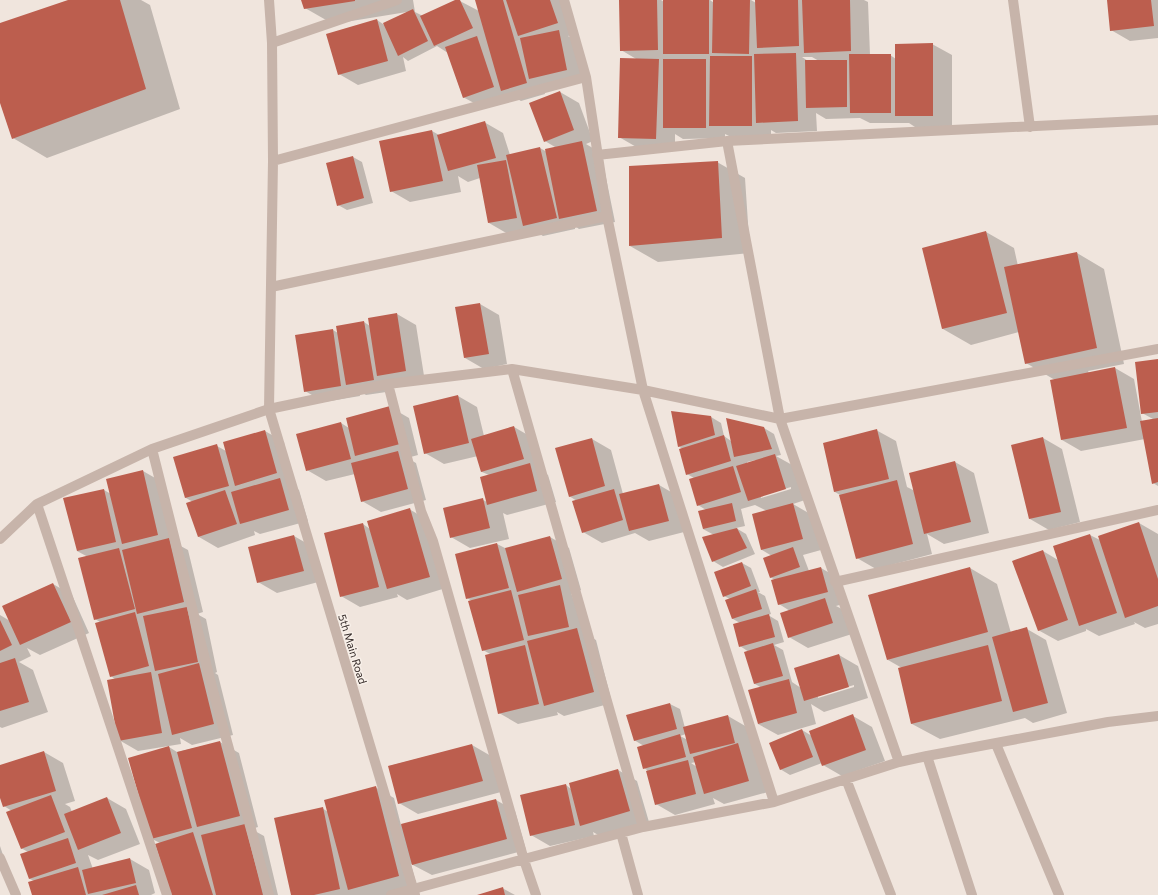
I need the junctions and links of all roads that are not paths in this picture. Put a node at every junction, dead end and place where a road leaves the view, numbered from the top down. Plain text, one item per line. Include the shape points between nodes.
1 (269, 0) edge
2 (397, 0) edge
3 (564, 0) edge
4 (1013, 0) edge
5 (272, 43) junction
6 (586, 77) junction
7 (1158, 120) edge
8 (1030, 127) junction
9 (727, 142) junction
10 (597, 155) junction
11 (273, 162) junction
12 (607, 216) junction
13 (271, 287) junction
14 (1158, 349) edge
15 (512, 369) junction
16 (388, 384) junction
17 (643, 390) junction
18 (269, 410) junction
19 (780, 419) junction
20 (152, 449) junction
21 (37, 504) junction
22 (1158, 510) edge
23 (0, 539) edge
24 (835, 582) junction
25 (1158, 716) edge
26 (996, 744) junction
27 (927, 756) junction
28 (899, 762) junction
29 (846, 779) junction
30 (774, 802) junction
31 (643, 827) junction
32 (621, 833) junction
33 (0, 858) edge
34 (524, 860) junction
35 (414, 893) edge
36 (16, 895) edge
37 (167, 895) edge
38 (269, 895) edge
39 (391, 895) edge
40 (536, 895) edge
41 (638, 895) edge
42 (891, 895) edge
43 (972, 895) edge
44 (1059, 895) edge

1 - 5 street, 5th Main Road
2 - 5 street
3 - 6 street
4 - 8 street
5 - 11 street, 5th Main Road
6 - 10 street
6 - 11 street
7 - 8 street
8 - 9 street
9 - 10 street
9 - 19 street
10 - 12 street
11 - 13 street, 5th Main Road
12 - 13 street
12 - 17 street
13 - 18 street, 5th Main Road
14 - 19 street
15 - 16 street
15 - 17 street
15 - 31 street
16 - 18 street
16 - 34 street via 422,511 433,541
17 - 19 street
17 - 30 street
18 - 20 street
18 - 35 street, 5th Main Road
19 - 24 street
20 - 21 street
20 - 38 street via 212,687
21 - 23 street
21 - 37 street
22 - 24 street
24 - 28 street
25 - 26 street via 1108,722
26 - 27 street
26 - 44 street
27 - 28 street
27 - 43 street
28 - 29 street
29 - 30 street
29 - 42 street
30 - 31 street
31 - 32 street
32 - 34 street
32 - 41 street
33 - 36 street
34 - 35 street
34 - 40 street
35 - 39 street

